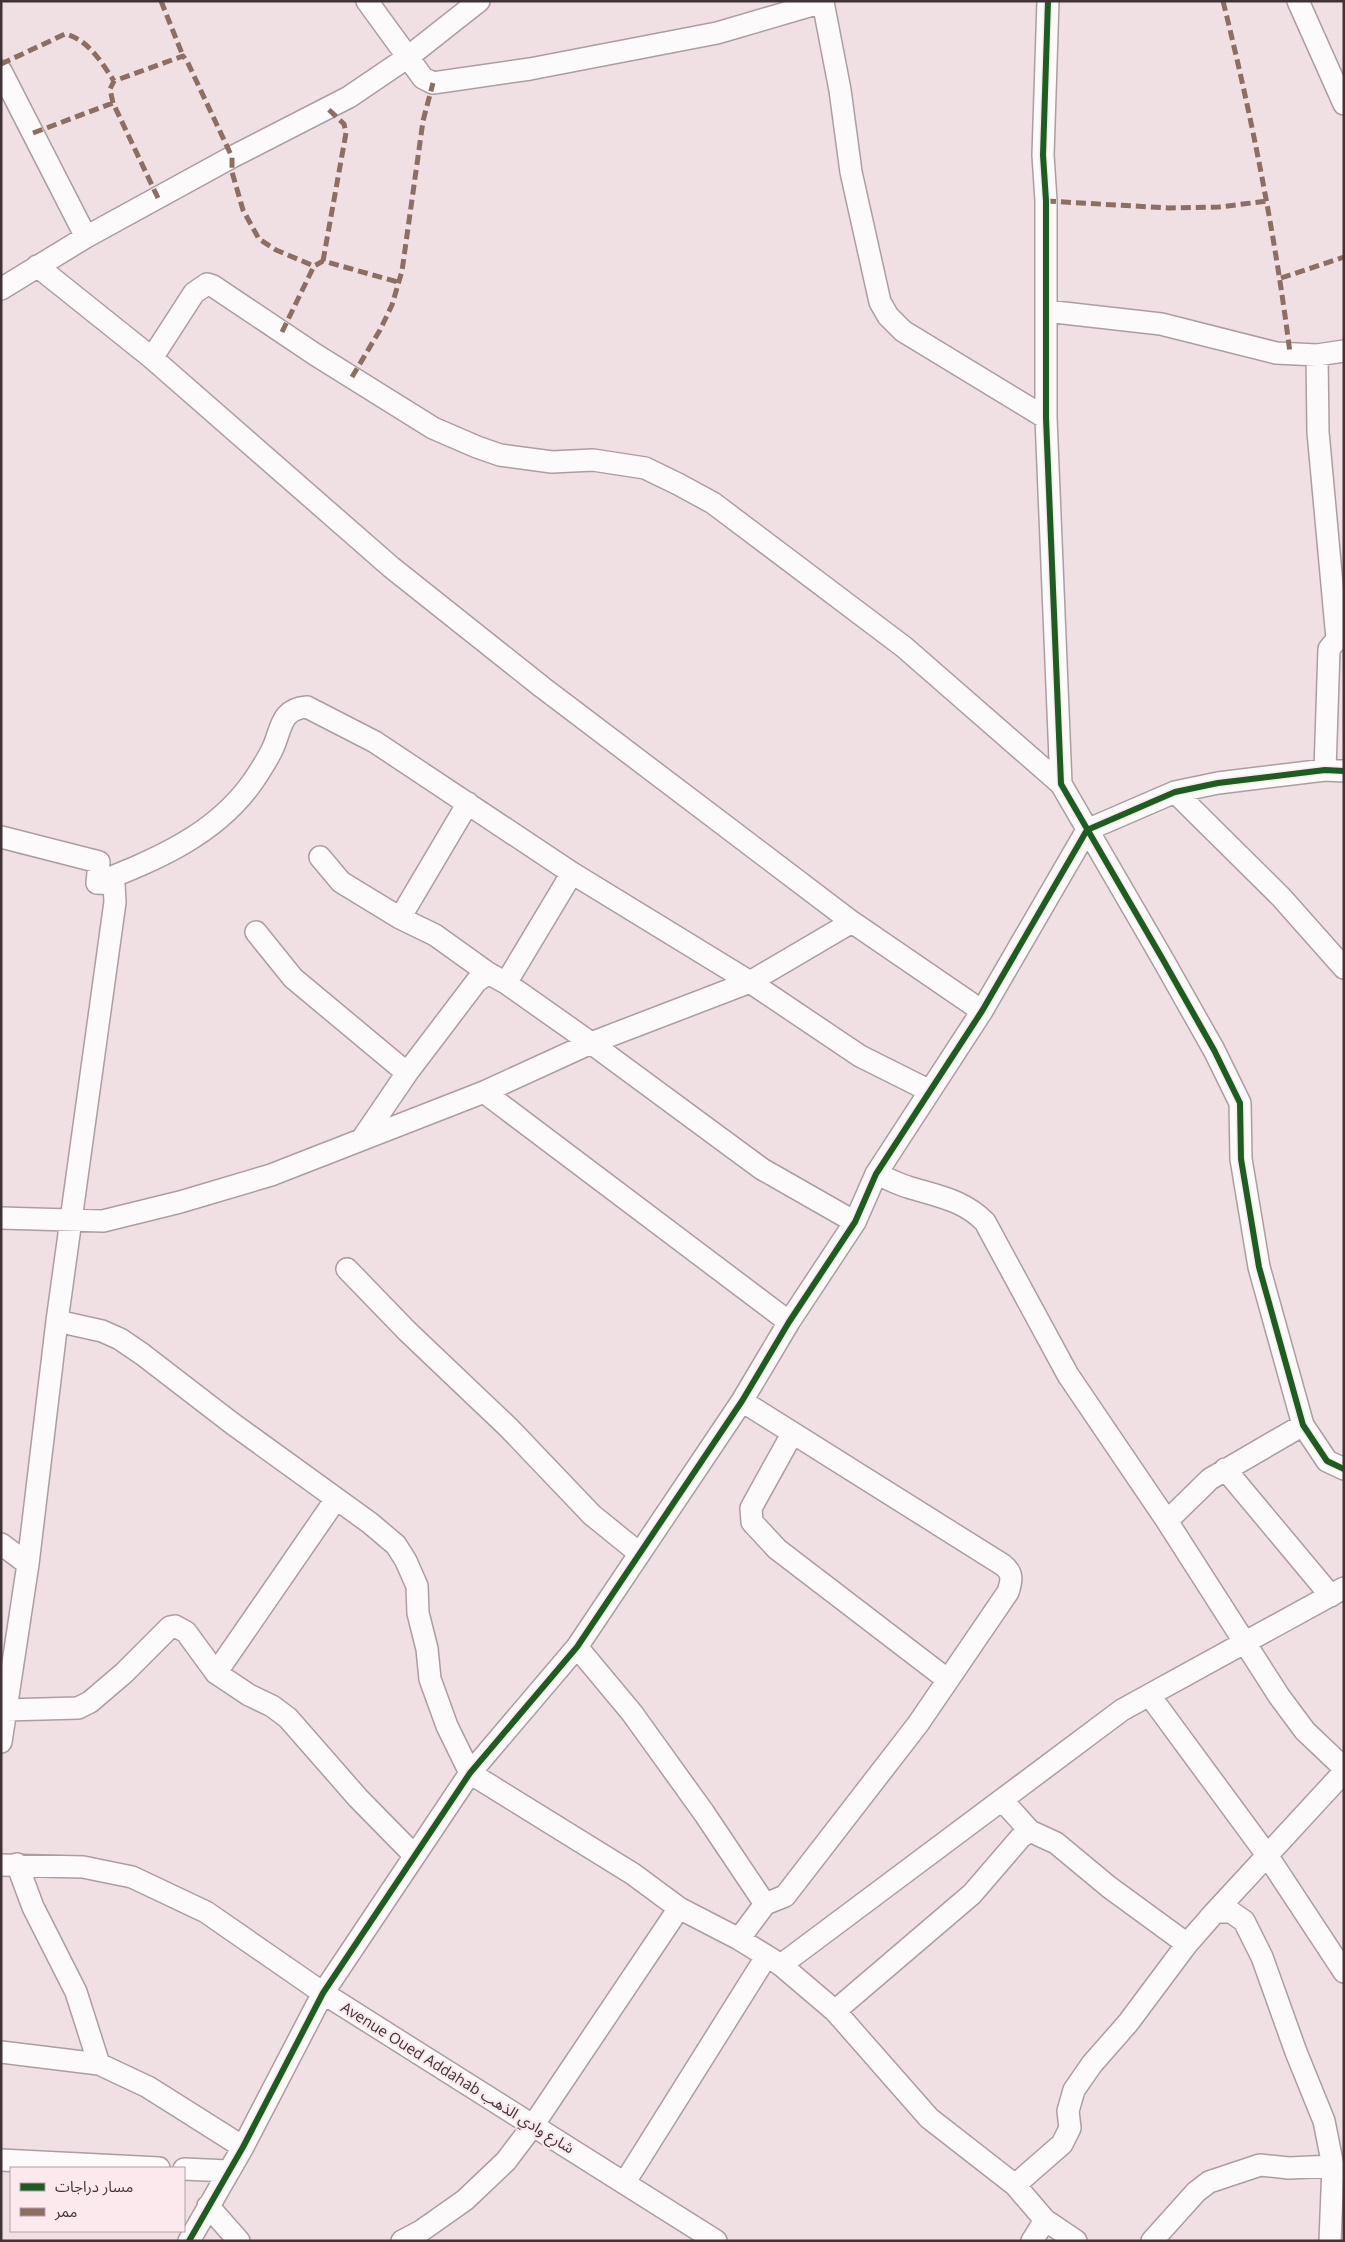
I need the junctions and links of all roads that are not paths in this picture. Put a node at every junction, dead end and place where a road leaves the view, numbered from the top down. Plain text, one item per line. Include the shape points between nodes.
1 (367, 1) edge
2 (479, 1) edge
3 (832, 1) edge
4 (1048, 1) edge
5 (1298, 1) edge
6 (823, 2) edge
7 (408, 57) junction
8 (1, 71) edge
9 (1344, 104) edge
10 (86, 237) junction
11 (36, 266) junction
12 (1, 289) edge
13 (1046, 311) junction
14 (1344, 351) edge
15 (1317, 355) junction
16 (152, 358) junction
17 (1046, 418) junction
18 (1340, 637) edge
19 (1335, 770) edge
20 (1062, 784) junction
21 (1175, 792) junction
22 (468, 803) junction
23 (1087, 830) junction
24 (1, 836) edge
25 (320, 857) dead end
26 (572, 873) junction
27 (97, 883) junction
28 (400, 918) junction
29 (852, 922) junction
30 (256, 932) dead end
31 (1344, 968) edge
32 (497, 978) junction
33 (750, 982) junction
34 (982, 1011) junction
35 (591, 1043) junction
36 (407, 1073) junction
37 (484, 1092) junction
38 (930, 1092) junction
39 (362, 1140) junction
40 (876, 1174) junction
41 (1, 1218) edge
42 (71, 1219) junction
43 (855, 1222) junction
44 (347, 1269) dead end
45 (57, 1321) junction
46 (789, 1322) junction
47 (742, 1401) junction
48 (1303, 1425) junction
49 (792, 1434) junction
50 (1225, 1469) junction
51 (1344, 1469) edge
52 (336, 1499) junction
53 (1167, 1521) junction
54 (1, 1544) edge
55 (639, 1554) junction
56 (28, 1564) junction
57 (1337, 1592) edge
58 (1245, 1644) junction
59 (577, 1647) junction
60 (216, 1673) junction
61 (948, 1680) junction
62 (1150, 1696) junction
63 (6, 1710) junction
64 (1, 1742) edge
65 (1344, 1768) edge
66 (1344, 1772) edge
67 (470, 1773) junction
68 (1002, 1800) junction
69 (1030, 1831) junction
70 (414, 1854) junction
71 (1266, 1855) junction
72 (9, 1865) edge
73 (765, 1904) junction
74 (679, 1908) junction
75 (1215, 1912) junction
76 (739, 1939) junction
77 (1187, 1944) junction
78 (773, 1961) junction
79 (1344, 1972) edge
80 (323, 1993) junction
81 (835, 2011) junction
82 (1, 2052) edge
83 (99, 2064) junction
84 (534, 2124) junction
85 (243, 2147) junction
86 (1, 2160) edge
87 (1333, 2166) junction
88 (140, 2167) edge
89 (185, 2169) edge
90 (228, 2171) junction
91 (625, 2182) junction
92 (1015, 2185) junction
93 (208, 2206) junction
94 (1046, 2220) junction
95 (425, 2236) edge
96 (188, 2241) edge
97 (239, 2241) edge
98 (402, 2241) edge
99 (716, 2241) edge
100 (1032, 2241) edge
101 (1076, 2241) edge
102 (1152, 2241) edge
103 (1330, 2241) edge

1 - 7 street
2 - 7 street
3 - 6 street
4 - 13 street via 1043,155
5 - 9 street
6 - 7 street via 717,33 446,82 433,83 423,78
6 - 17 street via 851,172 880,302 888,316 904,331
7 - 10 street via 349,97
8 - 10 street
10 - 11 street
11 - 12 street
11 - 16 street
13 - 15 street via 1161,324 1276,353
13 - 17 street
14 - 15 street
15 - 18 street via 1318,432
16 - 20 street via 194,293 207,284 433,428 477,447 500,455 552,462 593,460 645,468 713,503 904,647
16 - 29 street via 391,567 542,687
17 - 20 street
18 - 19 street via 1329,649
19 - 21 street via 1218,783
20 - 23 street
21 - 23 street
21 - 31 street via 1281,897
22 - 26 street
22 - 27 street via 375,742 307,707 298,708 282,721 272,750 232,808 192,840 146,864
22 - 28 street
23 - 34 street
23 - 48 street via 1167,967 1240,1102 1240,1159 1259,1268
24 - 27 street via 99,862
25 - 28 street via 341,882
26 - 32 street
26 - 33 street
27 - 42 street via 114,884 115,902
28 - 32 street via 435,935
29 - 33 street
29 - 34 street
30 - 36 street via 293,978
32 - 35 street
32 - 36 street via 476,982
33 - 35 street
33 - 38 street via 860,1056
34 - 38 street
35 - 37 street
35 - 43 street via 762,1169
36 - 39 street
37 - 39 street
37 - 46 street
38 - 40 street
39 - 42 street via 271,1175 180,1202 104,1221
40 - 43 street
40 - 53 street via 958,1203 974,1211 985,1222 1068,1375
41 - 42 street
42 - 45 street
43 - 46 street
44 - 55 street via 515,1434 592,1515
45 - 52 street via 102,1331 120,1339
45 - 56 street
46 - 47 street
47 - 49 street
47 - 55 street
48 - 50 street
48 - 51 street via 1326,1461
49 - 61 street via 751,1508 752,1522 777,1549
49 - 61 street via 1010,1570 1008,1592
50 - 53 street via 1210,1479
50 - 57 street
52 - 60 street
52 - 67 street via 396,1545 406,1561 417,1586 418,1613 430,1679 447,1726
53 - 58 street
54 - 56 street
55 - 59 street
56 - 63 street
57 - 58 street
58 - 62 street
58 - 65 street via 1304,1732
59 - 67 street
59 - 73 street via 643,1729
60 - 63 street via 186,1632 175,1626 165,1631 90,1702 78,1708
60 - 70 street via 288,1718 358,1798
61 - 73 street via 918,1724 785,1896
62 - 68 street via 1122,1710
62 - 71 street
63 - 64 street
66 - 71 street
67 - 70 street
67 - 74 street via 633,1874
68 - 69 street
68 - 78 street
69 - 77 street via 1056,1843
69 - 81 street via 1021,1837 966,1900
70 - 80 street
71 - 75 street
71 - 79 street
72 - 80 street, Avenue Oued Addahab شارع وادي الذهب via 83,1867 132,1877 206,1912
72 - 83 street via 76,1992
73 - 76 street
74 - 76 street
74 - 84 street
75 - 77 street
75 - 87 street via 1231,1912 1244,1921 1262,1957 1324,2121
76 - 78 street
77 - 92 street via 1074,2090 1068,2111 1070,2128 1062,2144
78 - 81 street
78 - 91 street
80 - 84 street, Avenue Oued Addahab شارع وادي الذهب
80 - 85 street
81 - 92 street via 929,2118
82 - 83 street
83 - 85 street via 148,2087
84 - 91 street, Avenue Oued Addahab شارع وادي الذهب
84 - 95 street via 500,2167
85 - 90 street
86 - 88 street
87 - 102 street via 1290,2168 1260,2165 1210,2182 1196,2192
87 - 103 street
89 - 90 street
90 - 93 street
91 - 99 street, Avenue Oued Addahab شارع وادي الذهب
92 - 94 street
93 - 96 street
93 - 97 street
94 - 100 street
94 - 101 street
95 - 98 street

